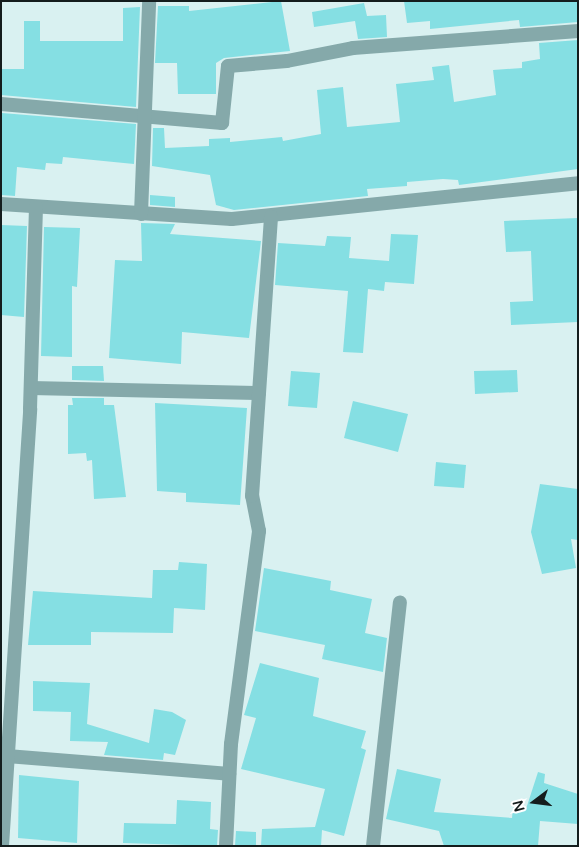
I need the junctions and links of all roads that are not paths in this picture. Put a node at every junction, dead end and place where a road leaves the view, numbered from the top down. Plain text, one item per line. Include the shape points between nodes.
1 (149, 1) edge
2 (578, 31) edge
3 (1, 104) edge
4 (147, 114) junction
5 (578, 183) edge
6 (1, 204) edge
7 (36, 207) junction
8 (141, 214) junction
9 (270, 217) junction
10 (30, 388) junction
11 (259, 393) junction
12 (400, 602) dead end
13 (7, 756) junction
14 (229, 774) junction
15 (2, 846) edge
16 (226, 846) edge
17 (372, 846) edge

1 - 4 street
2 - 4 street via 352,48 287,62 228,66 222,123
3 - 4 street
4 - 8 street
5 - 9 street
6 - 7 street
7 - 8 street
7 - 10 street
8 - 9 street
9 - 11 street
10 - 11 street
10 - 13 street
11 - 14 street via 252,496 259,530
12 - 17 street
13 - 14 street
13 - 15 street
14 - 16 street

